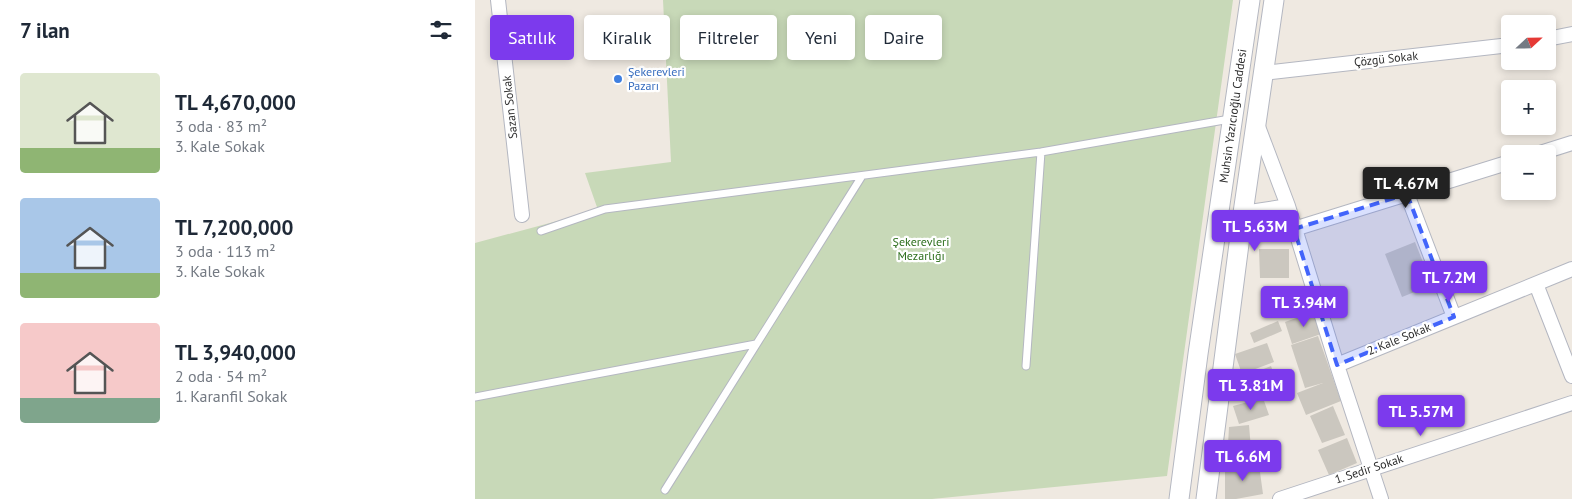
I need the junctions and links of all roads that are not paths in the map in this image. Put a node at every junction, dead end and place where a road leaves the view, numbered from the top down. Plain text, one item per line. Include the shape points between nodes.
1 (498, 0) edge
2 (1250, 0) edge
3 (1273, 0) edge
4 (1572, 34) edge
5 (1556, 37) edge
6 (1501, 46) edge
7 (1263, 73) junction
8 (1233, 118) junction
9 (1256, 121) junction
10 (1572, 143) edge
11 (1556, 148) edge
12 (1041, 152) junction
13 (1501, 165) edge
14 (862, 176) junction
15 (1407, 194) junction
16 (1288, 206) junction
17 (1243, 213) junction
18 (522, 215) dead end
19 (1294, 230) junction
20 (541, 231) dead end
21 (1572, 269) edge
22 (1537, 284) junction
23 (1454, 317) junction
24 (756, 344) junction
25 (1337, 364) junction
26 (1026, 366) dead end
27 (1572, 376) edge
28 (475, 397) edge
29 (1572, 403) edge
30 (1371, 468) junction
31 (665, 490) dead end
32 (1179, 499) edge
33 (1206, 499) edge
34 (1280, 499) edge
35 (1381, 499) edge

1 - 18 street, Sazan Sokak
2 - 8 street, Muhsin Yazıcıoğlu Caddesi
3 - 7 street, Muhsin Yazıcıoğlu Caddesi
4 - 5 street
6 - 7 street, Çözgü Sokak
7 - 9 street, Muhsin Yazıcıoğlu Caddesi
8 - 9 street
8 - 12 lane
8 - 32 street, Muhsin Yazıcıoğlu Caddesi
9 - 16 street
9 - 17 street, Muhsin Yazıcıoğlu Caddesi
10 - 11 street
12 - 14 lane
12 - 26 lane
13 - 15 street
14 - 20 lane via 605,209
14 - 24 lane
15 - 19 street
15 - 23 street
16 - 17 street
16 - 19 street
17 - 33 street, Muhsin Yazıcıoğlu Caddesi
19 - 25 street
21 - 22 street, 2. Kale Sokak
22 - 23 street, 2. Kale Sokak
22 - 27 street
23 - 25 street, 2. Kale Sokak
24 - 28 lane
24 - 31 lane
25 - 30 street
29 - 30 street, 1. Sedir Sokak
30 - 34 street, 1. Sedir Sokak
30 - 35 street

